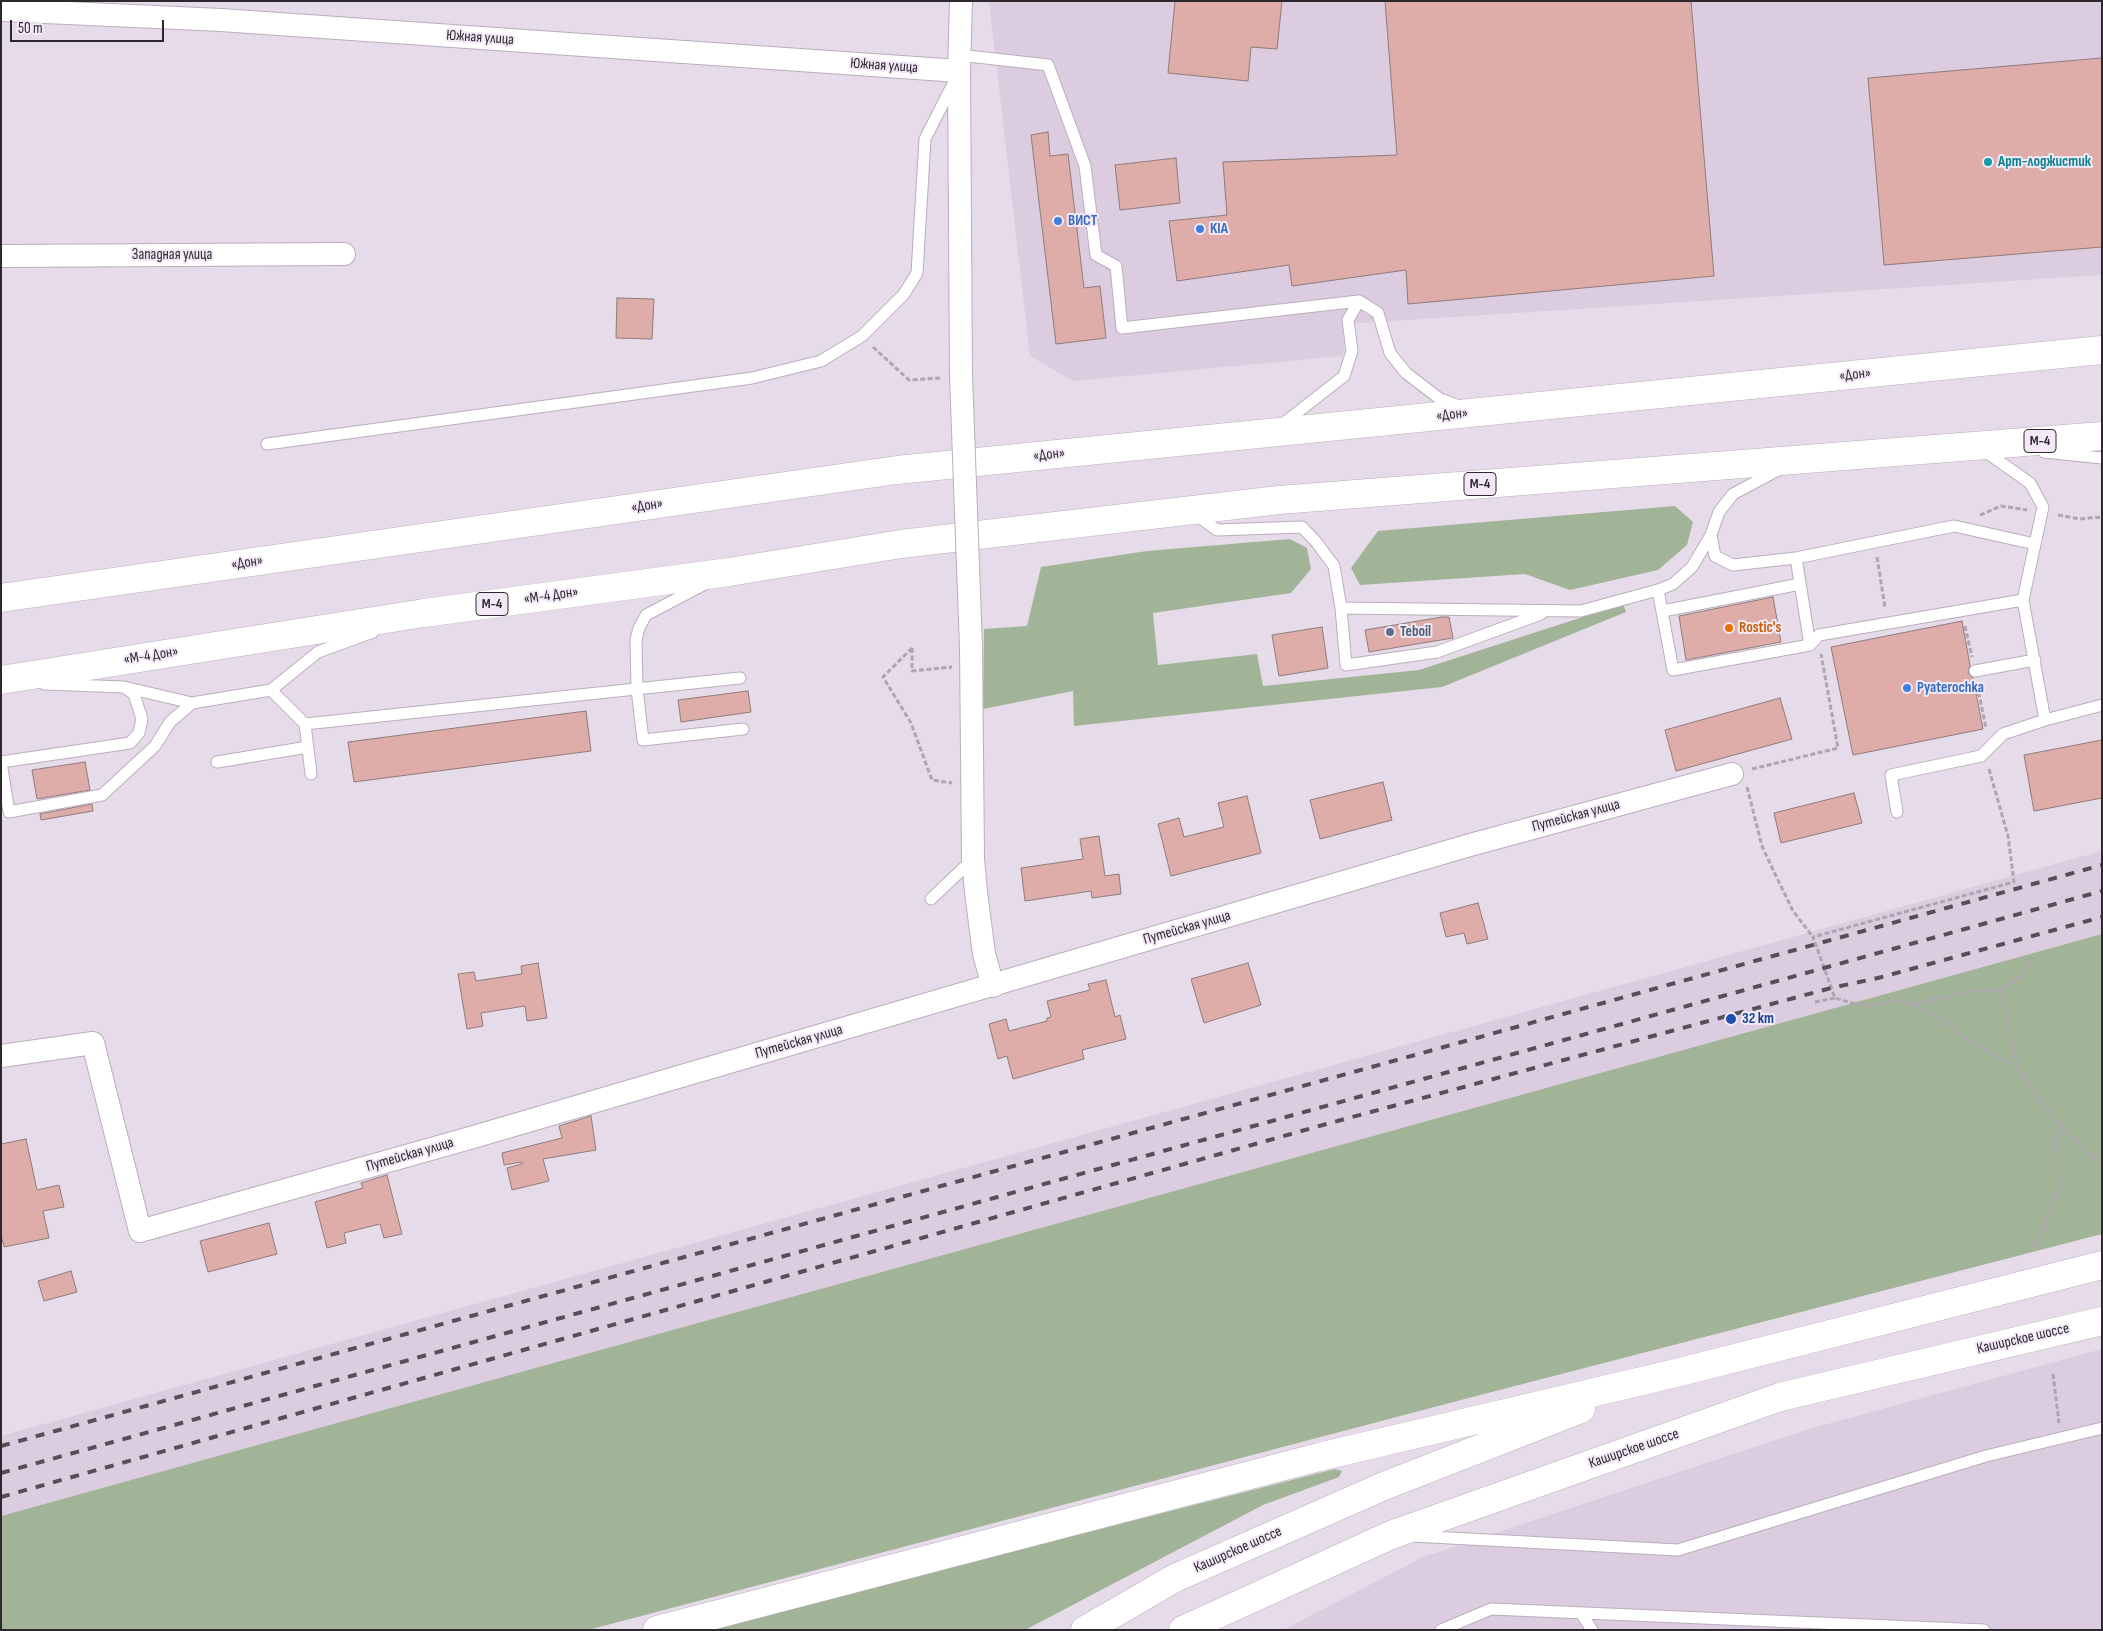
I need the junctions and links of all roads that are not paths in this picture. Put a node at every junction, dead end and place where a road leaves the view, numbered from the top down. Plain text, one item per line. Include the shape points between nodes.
1 (961, 1) edge
2 (1, 10) edge
3 (959, 63) junction
4 (344, 254) dead end
5 (1, 256) edge
6 (1359, 301) junction
7 (2102, 350) edge
8 (1478, 412) junction
9 (1273, 432) junction
10 (2102, 436) edge
11 (267, 444) dead end
12 (1977, 446) junction
13 (2102, 458) edge
14 (1798, 460) junction
15 (1190, 510) junction
16 (1712, 536) junction
17 (2035, 544) junction
18 (1796, 558) junction
19 (729, 572) junction
20 (1800, 584) junction
21 (1658, 590) junction
22 (1, 598) edge
23 (2023, 600) junction
24 (1341, 608) junction
25 (1549, 611) junction
26 (1663, 611) junction
27 (424, 613) junction
28 (1815, 648) junction
29 (2034, 660) junction
30 (1975, 671) road end
31 (740, 678) dead end
32 (1, 681) edge
33 (124, 687) junction
34 (637, 689) junction
35 (271, 690) junction
36 (192, 703) junction
37 (2102, 705) edge
38 (2045, 720) junction
39 (306, 724) junction
40 (742, 729) dead end
41 (308, 747) junction
42 (217, 762) dead end
43 (311, 774) dead end
44 (1732, 774) road end
45 (1897, 812) dead end
46 (974, 859) junction
47 (931, 899) dead end
48 (993, 986) junction
49 (1, 1056) edge
50 (2102, 1265) edge
51 (2102, 1321) edge
52 (1676, 1373) junction
53 (2102, 1428) edge
54 (1390, 1534) junction
55 (1581, 1613) junction
56 (657, 1630) edge
57 (1085, 1630) edge
58 (1183, 1630) edge
59 (1441, 1630) edge
60 (1592, 1630) edge
61 (1984, 1630) edge

1 - 3 street
2 - 3 street, Южная улица
3 - 6 lane via 1048,65 1086,166 1096,255 1116,266 1122,328
3 - 11 lane via 925,139 917,274 904,294 862,336 821,361 752,378
3 - 46 street, bridge via 953,377 971,647
4 - 5 street, Западная улица
6 - 8 lane via 1378,313 1390,353 1406,373 1440,399
6 - 9 lane via 1348,320 1352,351 1344,376
7 - 8 main road, «Дон»
8 - 9 main road, «Дон»
9 - 22 main road, «Дон» via 898,470
10 - 12 main road, М-4
12 - 13 lane
12 - 14 main road, М-4
12 - 17 lane via 2030,483 2043,507
14 - 15 main road, М-4 via 1279,500
14 - 16 lane via 1733,494 1719,512
15 - 19 main road, «М-4 Дон» / М-4 via 901,544
15 - 24 lane via 1217,530 1302,527 1334,566
16 - 18 lane via 1715,556 1733,565
16 - 21 lane via 1692,566 1673,584
17 - 18 lane via 1954,526
17 - 23 lane
18 - 20 lane
19 - 27 main road, «М-4 Дон» / М-4
19 - 34 lane via 646,615 638,628 636,640
20 - 26 lane
20 - 28 lane
21 - 25 lane via 1581,611
21 - 26 lane
23 - 28 lane via 1820,635
23 - 29 lane
24 - 25 lane
24 - 25 lane via 1346,666 1437,652
26 - 28 lane via 1672,670
27 - 32 main road, «М-4 Дон» / М-4
27 - 35 lane via 318,652
29 - 30 lane
29 - 38 lane
31 - 34 lane
32 - 33 lane
33 - 36 lane
33 - 36 lane via 134,694 142,719 139,733 130,743 1,762 9,812 102,794 155,746 170,722
34 - 39 lane
34 - 40 lane via 643,740
35 - 36 lane
35 - 39 lane
37 - 38 lane
38 - 45 lane via 2003,734 1981,756 1891,775
39 - 41 lane
41 - 42 lane
41 - 43 lane
44 - 48 street, Путейская улица via 1470,845
46 - 47 lane
46 - 48 street via 984,954
48 - 49 street, Путейская улица via 140,1231 93,1043
50 - 52 main road
51 - 54 main road, Каширское шоссе via 1780,1397
52 - 56 main road via 1319,1457
52 - 57 main road, Каширское шоссе via 1384,1486 1175,1578
53 - 54 lane via 1986,1456 1678,1550
54 - 58 main road, Каширское шоссе
55 - 59 lane via 1491,1610
55 - 60 lane
55 - 61 lane

